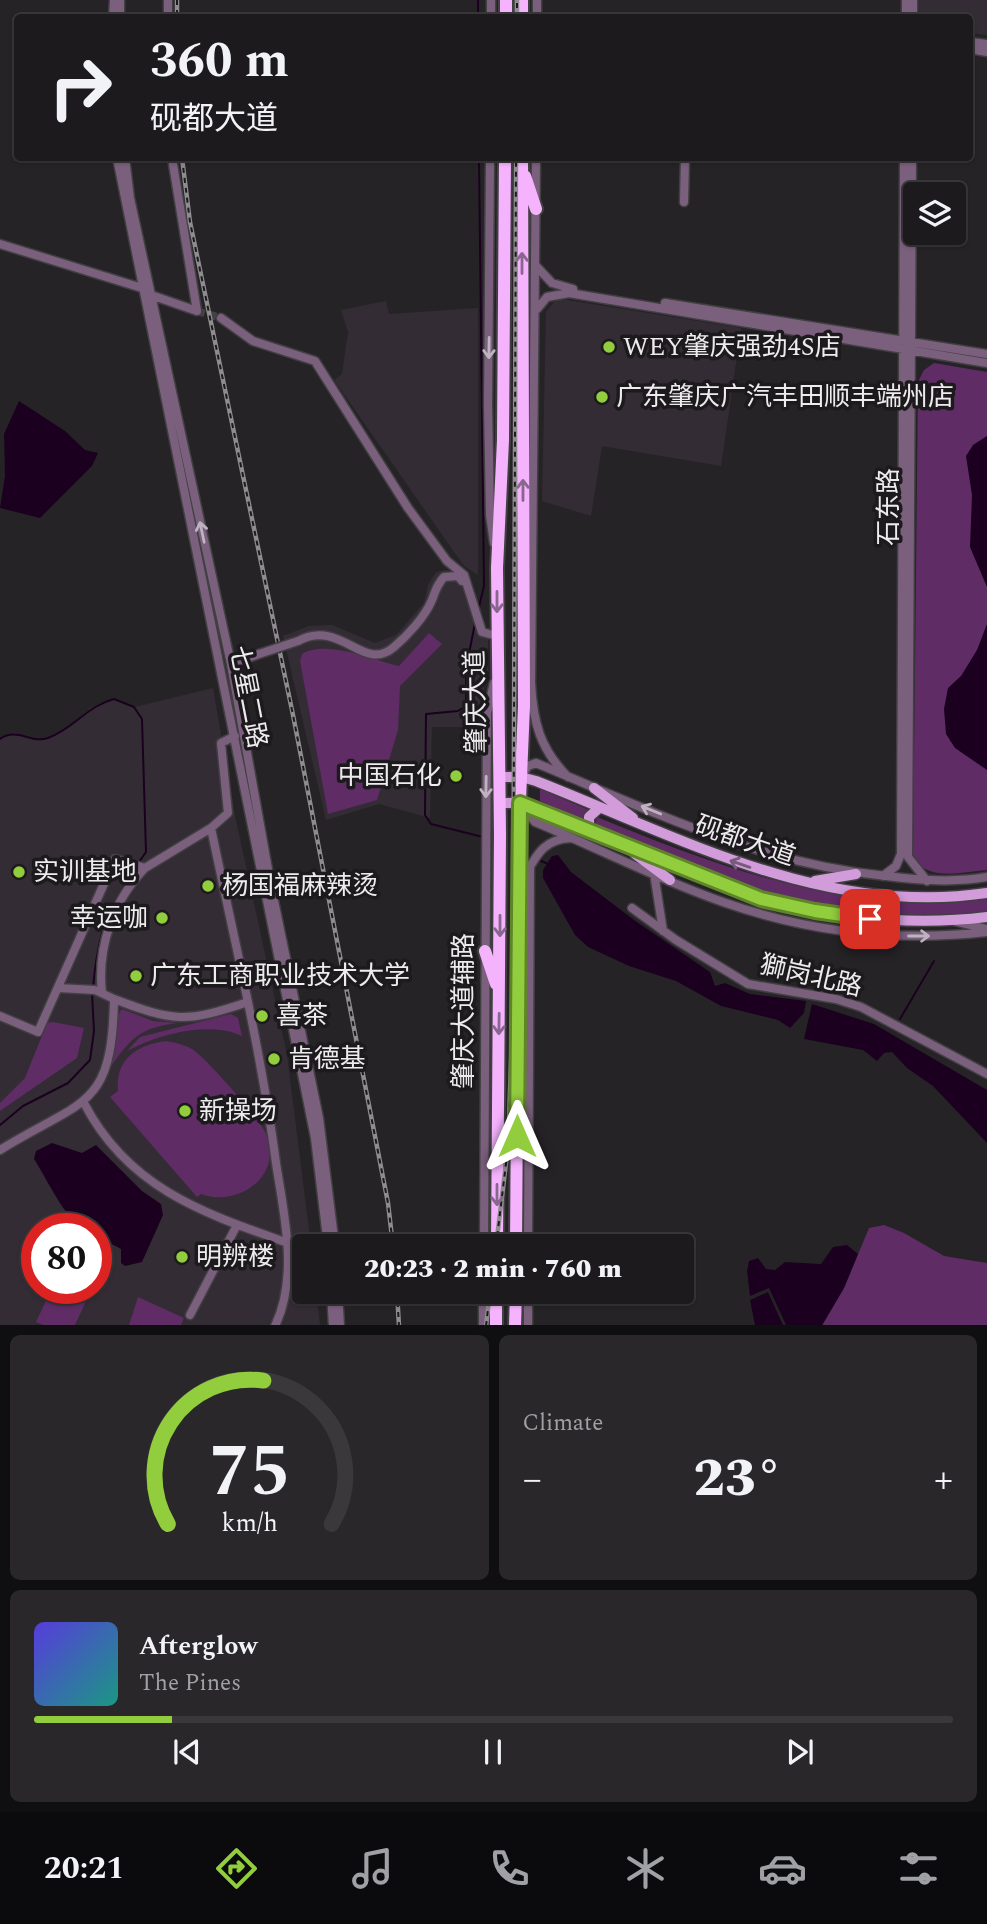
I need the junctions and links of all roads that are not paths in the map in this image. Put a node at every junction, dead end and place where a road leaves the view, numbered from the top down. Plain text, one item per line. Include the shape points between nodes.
1 (118, 161) edge
2 (126, 161) edge
3 (172, 161) edge
4 (490, 161) edge
5 (505, 161) edge
6 (536, 161) edge
7 (685, 161) edge
8 (904, 161) edge
9 (912, 161) edge
10 (522, 163) edge
11 (684, 202) dead end
12 (536, 209) junction
13 (0, 244) edge
14 (536, 266) junction
15 (142, 288) junction
16 (151, 295) junction
17 (536, 311) junction
18 (221, 318) tunnel mouth
19 (907, 345) junction
20 (987, 354) edge
21 (987, 363) edge
22 (498, 568) junction
23 (471, 591) junction
24 (497, 636) junction
25 (523, 659) junction
26 (231, 664) junction
27 (497, 671) junction
28 (531, 683) junction
29 (524, 706) junction
30 (235, 736) junction
31 (500, 777) junction
32 (521, 777) junction
33 (568, 777) junction
34 (594, 788) junction
35 (500, 803) junction
36 (520, 803) junction
37 (599, 808) junction
38 (642, 824) junction
39 (211, 828) junction
40 (589, 830) junction
41 (574, 838) junction
42 (623, 845) junction
43 (904, 855) junction
44 (524, 866) junction
45 (145, 868) junction
46 (654, 873) junction
47 (856, 874) junction
48 (883, 876) junction
49 (984, 878) edge
50 (670, 880) junction
51 (927, 881) junction
52 (806, 883) junction
53 (267, 887) junction
54 (519, 888) junction
55 (987, 893) edge
56 (632, 908) dead end
57 (987, 917) edge
58 (528, 919) junction
59 (954, 921) junction
60 (663, 931) junction
61 (987, 931) edge
62 (485, 951) junction
63 (58, 988) junction
64 (98, 991) junction
65 (499, 994) junction
66 (114, 999) junction
67 (248, 1002) junction
68 (0, 1016) edge
69 (492, 1054) junction
70 (987, 1074) edge
71 (84, 1103) junction
72 (0, 1150) edge
73 (237, 1225) junction
74 (326, 1234) edge
75 (333, 1234) edge
76 (484, 1234) edge
77 (497, 1234) edge
78 (516, 1234) edge
79 (528, 1234) edge
80 (288, 1243) junction
81 (332, 1304) edge
82 (339, 1304) edge
83 (483, 1304) edge
84 (496, 1304) edge
85 (516, 1304) edge
86 (528, 1304) edge
87 (190, 1315) dead end
88 (275, 1325) edge
89 (333, 1325) edge
90 (340, 1325) edge
91 (482, 1325) edge
92 (496, 1325) edge
93 (515, 1325) edge
94 (528, 1325) edge

1 - 15 street, 七星二路
2 - 16 street, 七星二路
3 - 16 street via 197,312
4 -> 22 street via 490,515
5 - 22 highway, 肇庆大道
6 - 12 street
7 - 11 street
8 - 19 street, 石东路
9 - 19 street, 石东路
10 - 12 highway
25 -> 10 highway, 肇庆大道
12 - 14 street
13 - 15 street
14 - 17 street
14 - 19 street via 552,283 567,288
15 - 30 street, 七星二路
26 -> 16 street, 七星二路
17 - 19 street via 547,297 569,293
17 - 28 street
18 - 23 street via 253,341 315,361 408,508 447,561 464,575
19 - 20 street
19 - 21 street
19 - 43 street, 石东路
22 -> 24 highway, 肇庆大道
23 - 24 street via 482,632
23 - 26 street, bridge via 458,576 444,577 422,615 383,654 364,653 325,634 312,634
24 - 27 highway, 肇庆大道
25 - 28 street
25 - 29 highway, 肇庆大道
26 - 53 street, 七星二路
27 - 31 highway, 肇庆大道
27 -> 62 street, 肇庆大道辅路 via 487,713
28 - 29 street
28 - 33 street via 534,721 542,744
29 - 32 highway, 肇庆大道
30 - 39 street via 221,743 228,813
30 - 53 street, 七星二路
31 - 32 main road, 砚都大道
31 - 35 highway, 肇庆大道
32 - 33 street via 536,763
32 - 36 highway, 肇庆大道
32 - 37 main road, 砚都大道
33 - 34 street
34 - 38 main road
47 -> 34 street via 724,842
35 - 36 main road, 砚都大道
35 -> 65 highway, 肇庆大道
36 - 40 main road, 砚都大道
36 - 41 street via 535,822
36 - 44 highway, 肇庆大道 via 519,844
37 - 38 main road, 砚都大道
37 - 40 main road via 589,817
52 -> 38 main road, 砚都大道 via 733,862
39 - 45 street
39 - 67 street
40 - 42 main road, 砚都大道
41 - 44 street via 554,840
41 - 46 street
42 - 50 main road
42 - 59 main road, 砚都大道 via 787,906 870,919
43 - 48 street
43 - 51 street
44 - 54 highway, 肇庆大道
44 - 58 street
45 - 63 street via 115,859
45 - 64 street via 110,923
46 - 50 street
46 - 60 street
47 - 48 street
47 - 52 main road
48 - 51 street
49 - 51 street
50 -> 61 street via 752,912 839,930 898,936
52 - 55 main road, 砚都大道 via 897,896
53 - 74 street, 七星二路 via 314,1138
53 - 75 street, 七星二路 via 318,1118
54 - 58 street
54 - 78 highway, 肇庆大道
56 - 60 street, 獅岗北路
57 - 59 main road, 砚都大道
58 - 79 street
59 - 61 street
60 - 70 street, 獅岗北路 via 748,984 861,1007
62 - 65 highway
62 - 69 street, 肇庆大道辅路
63 - 64 street
63 - 68 street via 38,1032
64 - 66 street
65 -> 69 highway, 肇庆大道
66 - 67 street via 179,1019 202,1017
66 - 71 street via 111,1055 102,1079
67 - 80 street via 266,1087
69 - 76 street, 肇庆大道辅路
69 -> 77 highway, 肇庆大道
71 - 72 street
71 - 73 street via 108,1143 145,1180
73 - 80 street
73 - 87 street
80 - 88 street via 285,1294
81 - 89 street
82 - 90 street
83 - 91 street
84 - 92 highway
85 - 93 highway
86 - 94 street

